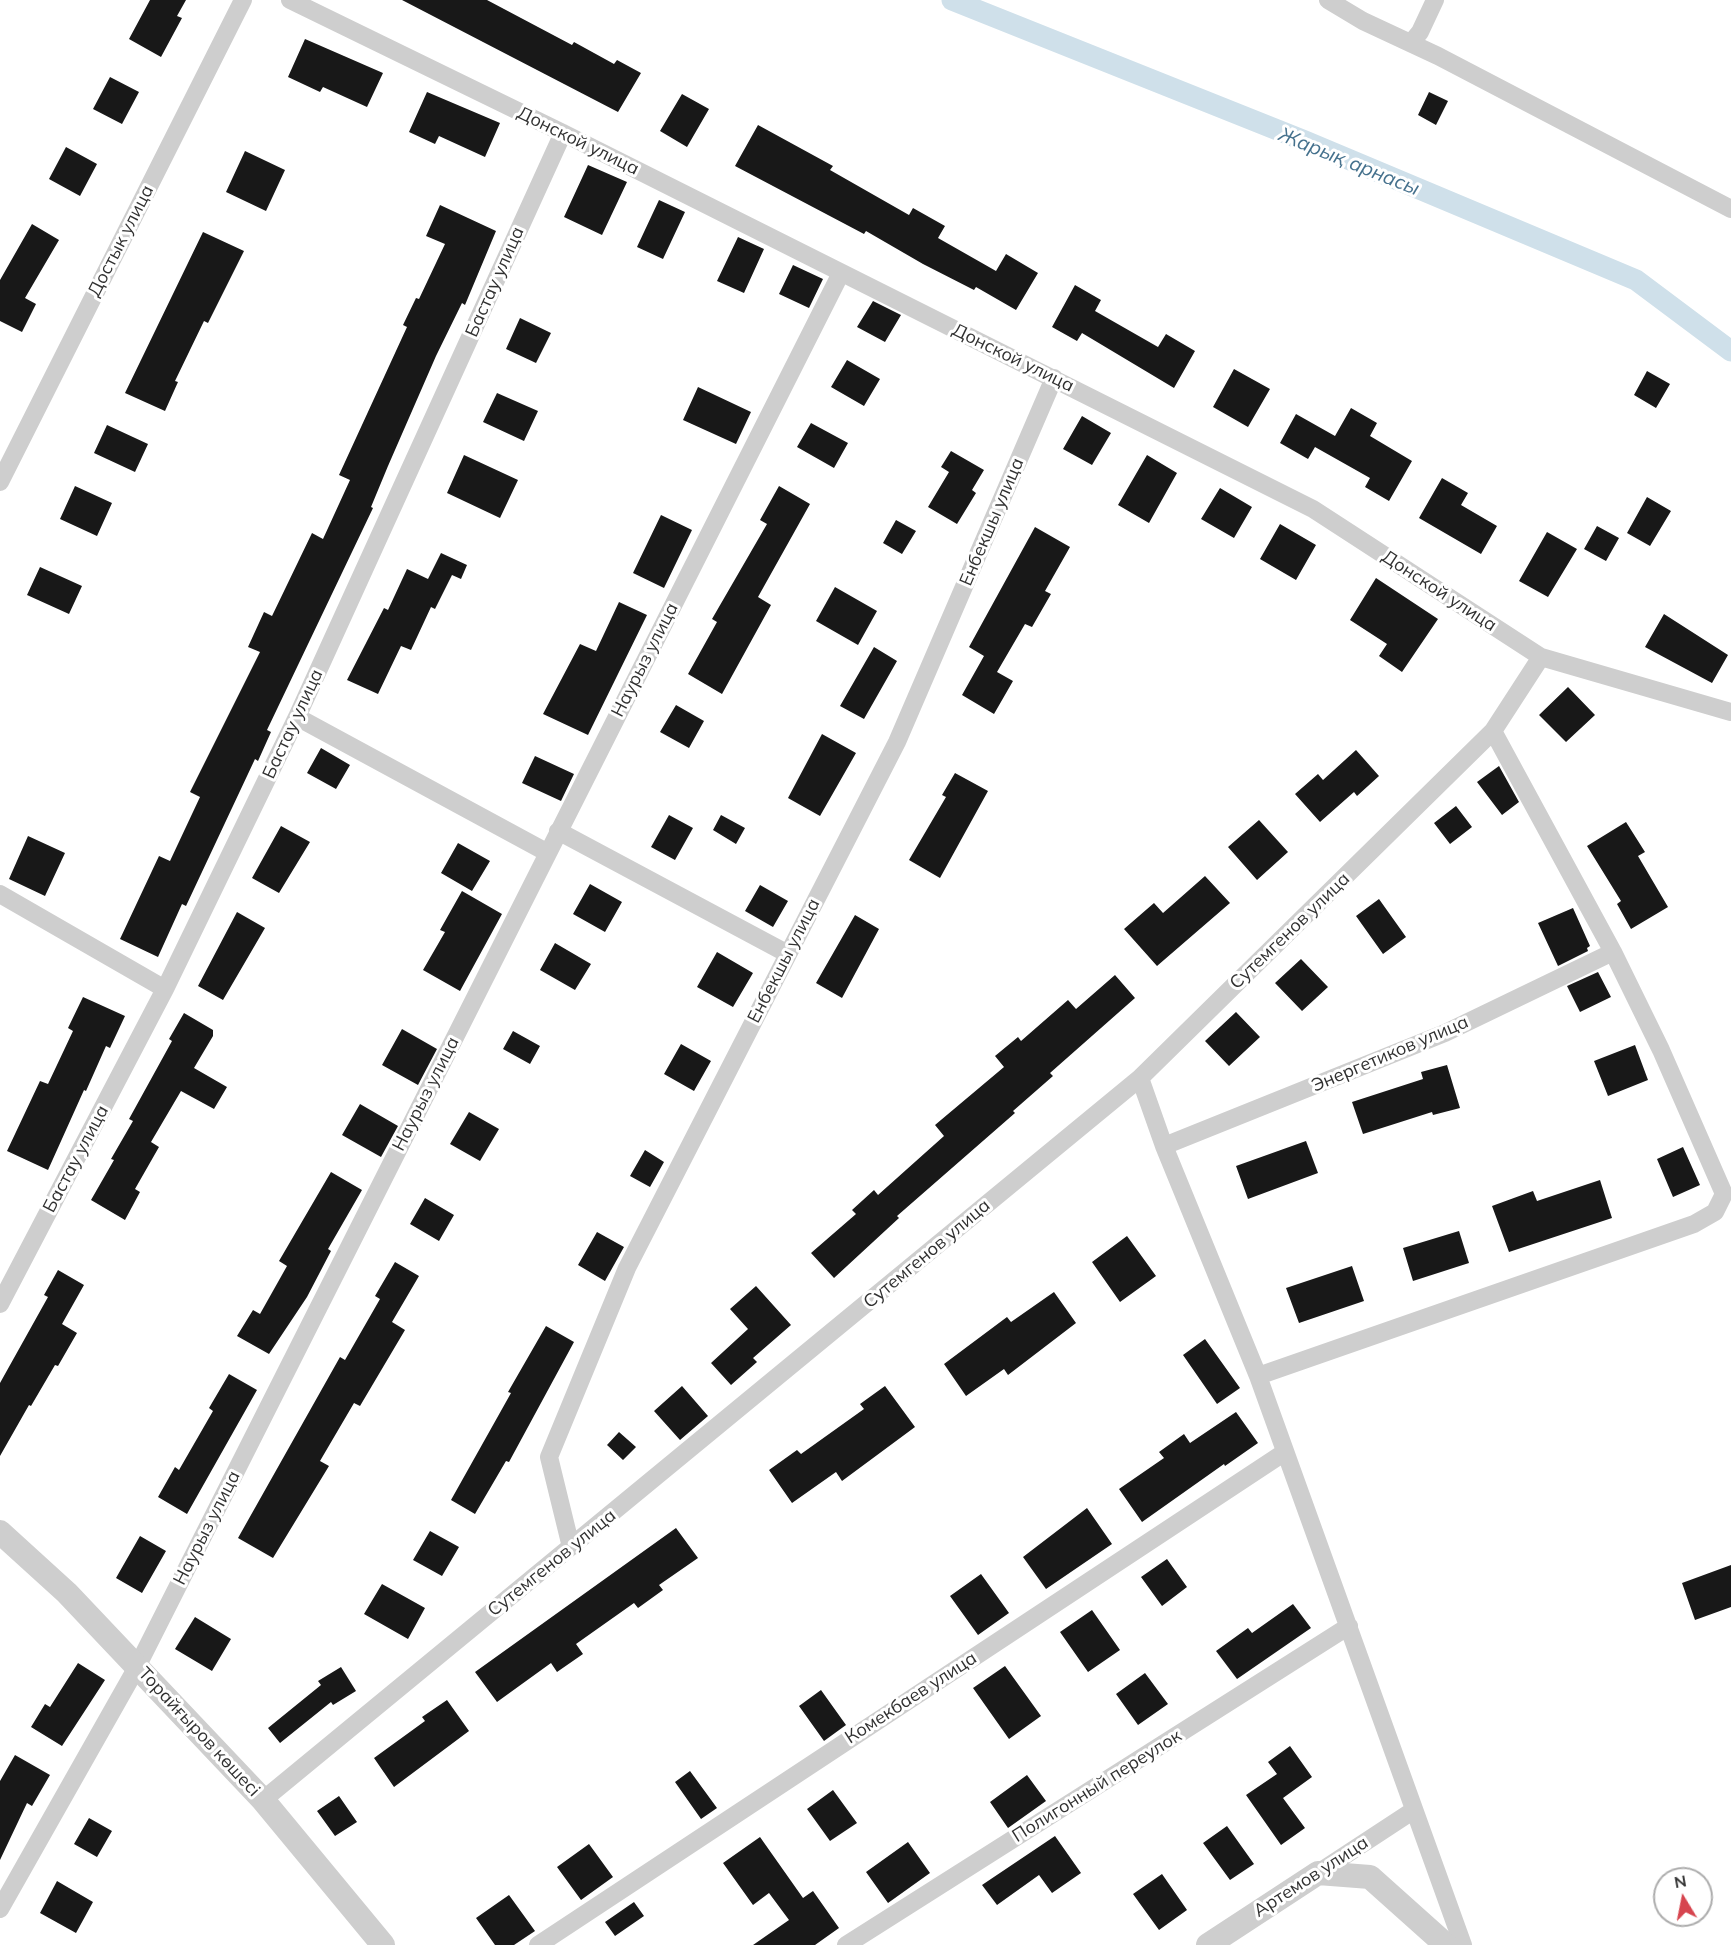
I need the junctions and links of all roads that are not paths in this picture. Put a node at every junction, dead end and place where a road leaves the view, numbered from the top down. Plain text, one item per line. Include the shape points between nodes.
1 (243, 0) edge
2 (291, 0) edge
3 (1328, 0) edge
4 (1435, 0) edge
5 (1411, 43) junction
6 (563, 133) junction
7 (1731, 209) edge
8 (841, 273) junction
9 (1054, 378) junction
10 (0, 482) edge
11 (1541, 657) junction
12 (1731, 712) edge
13 (297, 717) junction
14 (1493, 731) junction
15 (558, 831) junction
16 (548, 853) junction
17 (0, 894) edge
18 (1613, 952) junction
19 (788, 954) junction
20 (165, 989) junction
21 (1140, 1078) junction
22 (1164, 1146) junction
23 (0, 1304) edge
24 (1258, 1376) junction
25 (1285, 1452) junction
26 (0, 1532) edge
27 (571, 1547) junction
28 (1349, 1626) junction
29 (137, 1667) junction
30 (263, 1800) junction
31 (1414, 1810) junction
32 (1318, 1873) junction
33 (0, 1909) edge
34 (383, 1945) edge
35 (538, 1945) edge
36 (846, 1945) edge
37 (1208, 1945) edge
38 (1446, 1945) edge
39 (1463, 1945) edge

1 - 10 street, Достык улица
2 - 6 street, Донской улица
3 - 5 street
4 - 5 street
5 - 7 street
6 - 8 street, Донской улица
6 - 13 street, Бастау улица
8 - 9 street, Донской улица
8 - 15 street, Наурыз улица
9 - 11 street, Донской улица via 1313,508
9 - 19 street, Енбекшы улица via 897,741
11 - 12 street, Донской улица
11 - 14 street, Сутемгенов улица
13 - 16 street
13 - 20 street, Бастау улица
14 - 18 street
14 - 21 street, Сутемгенов улица
15 - 16 street, Наурыз улица
15 - 19 street
16 - 29 street, Наурыз улица
17 - 20 street
18 - 22 street, Энергетиков улица via 1445,1033
18 - 24 street via 1724,1194 1715,1212 1694,1224
19 - 27 street, Енбекшы улица via 627,1268 549,1457
20 - 23 street, Бастау улица
21 - 22 street
21 - 27 street, Сутемгенов улица
22 - 24 street
24 - 25 street
25 - 28 street
25 - 35 street, Комекбаев улица
26 - 29 street, Торайғыров көшесі via 67,1593
27 - 30 street, Сутемгенов улица
28 - 31 street
28 - 36 street, Полигонный переулок
29 - 30 street, Торайғыров көшесі
29 - 33 street, Наурыз улица
30 - 34 street, Торайғыров көшесі
31 - 32 street, Артемов улица
31 - 39 street
32 - 37 street, Артемов улица
32 - 38 street via 1370,1877

